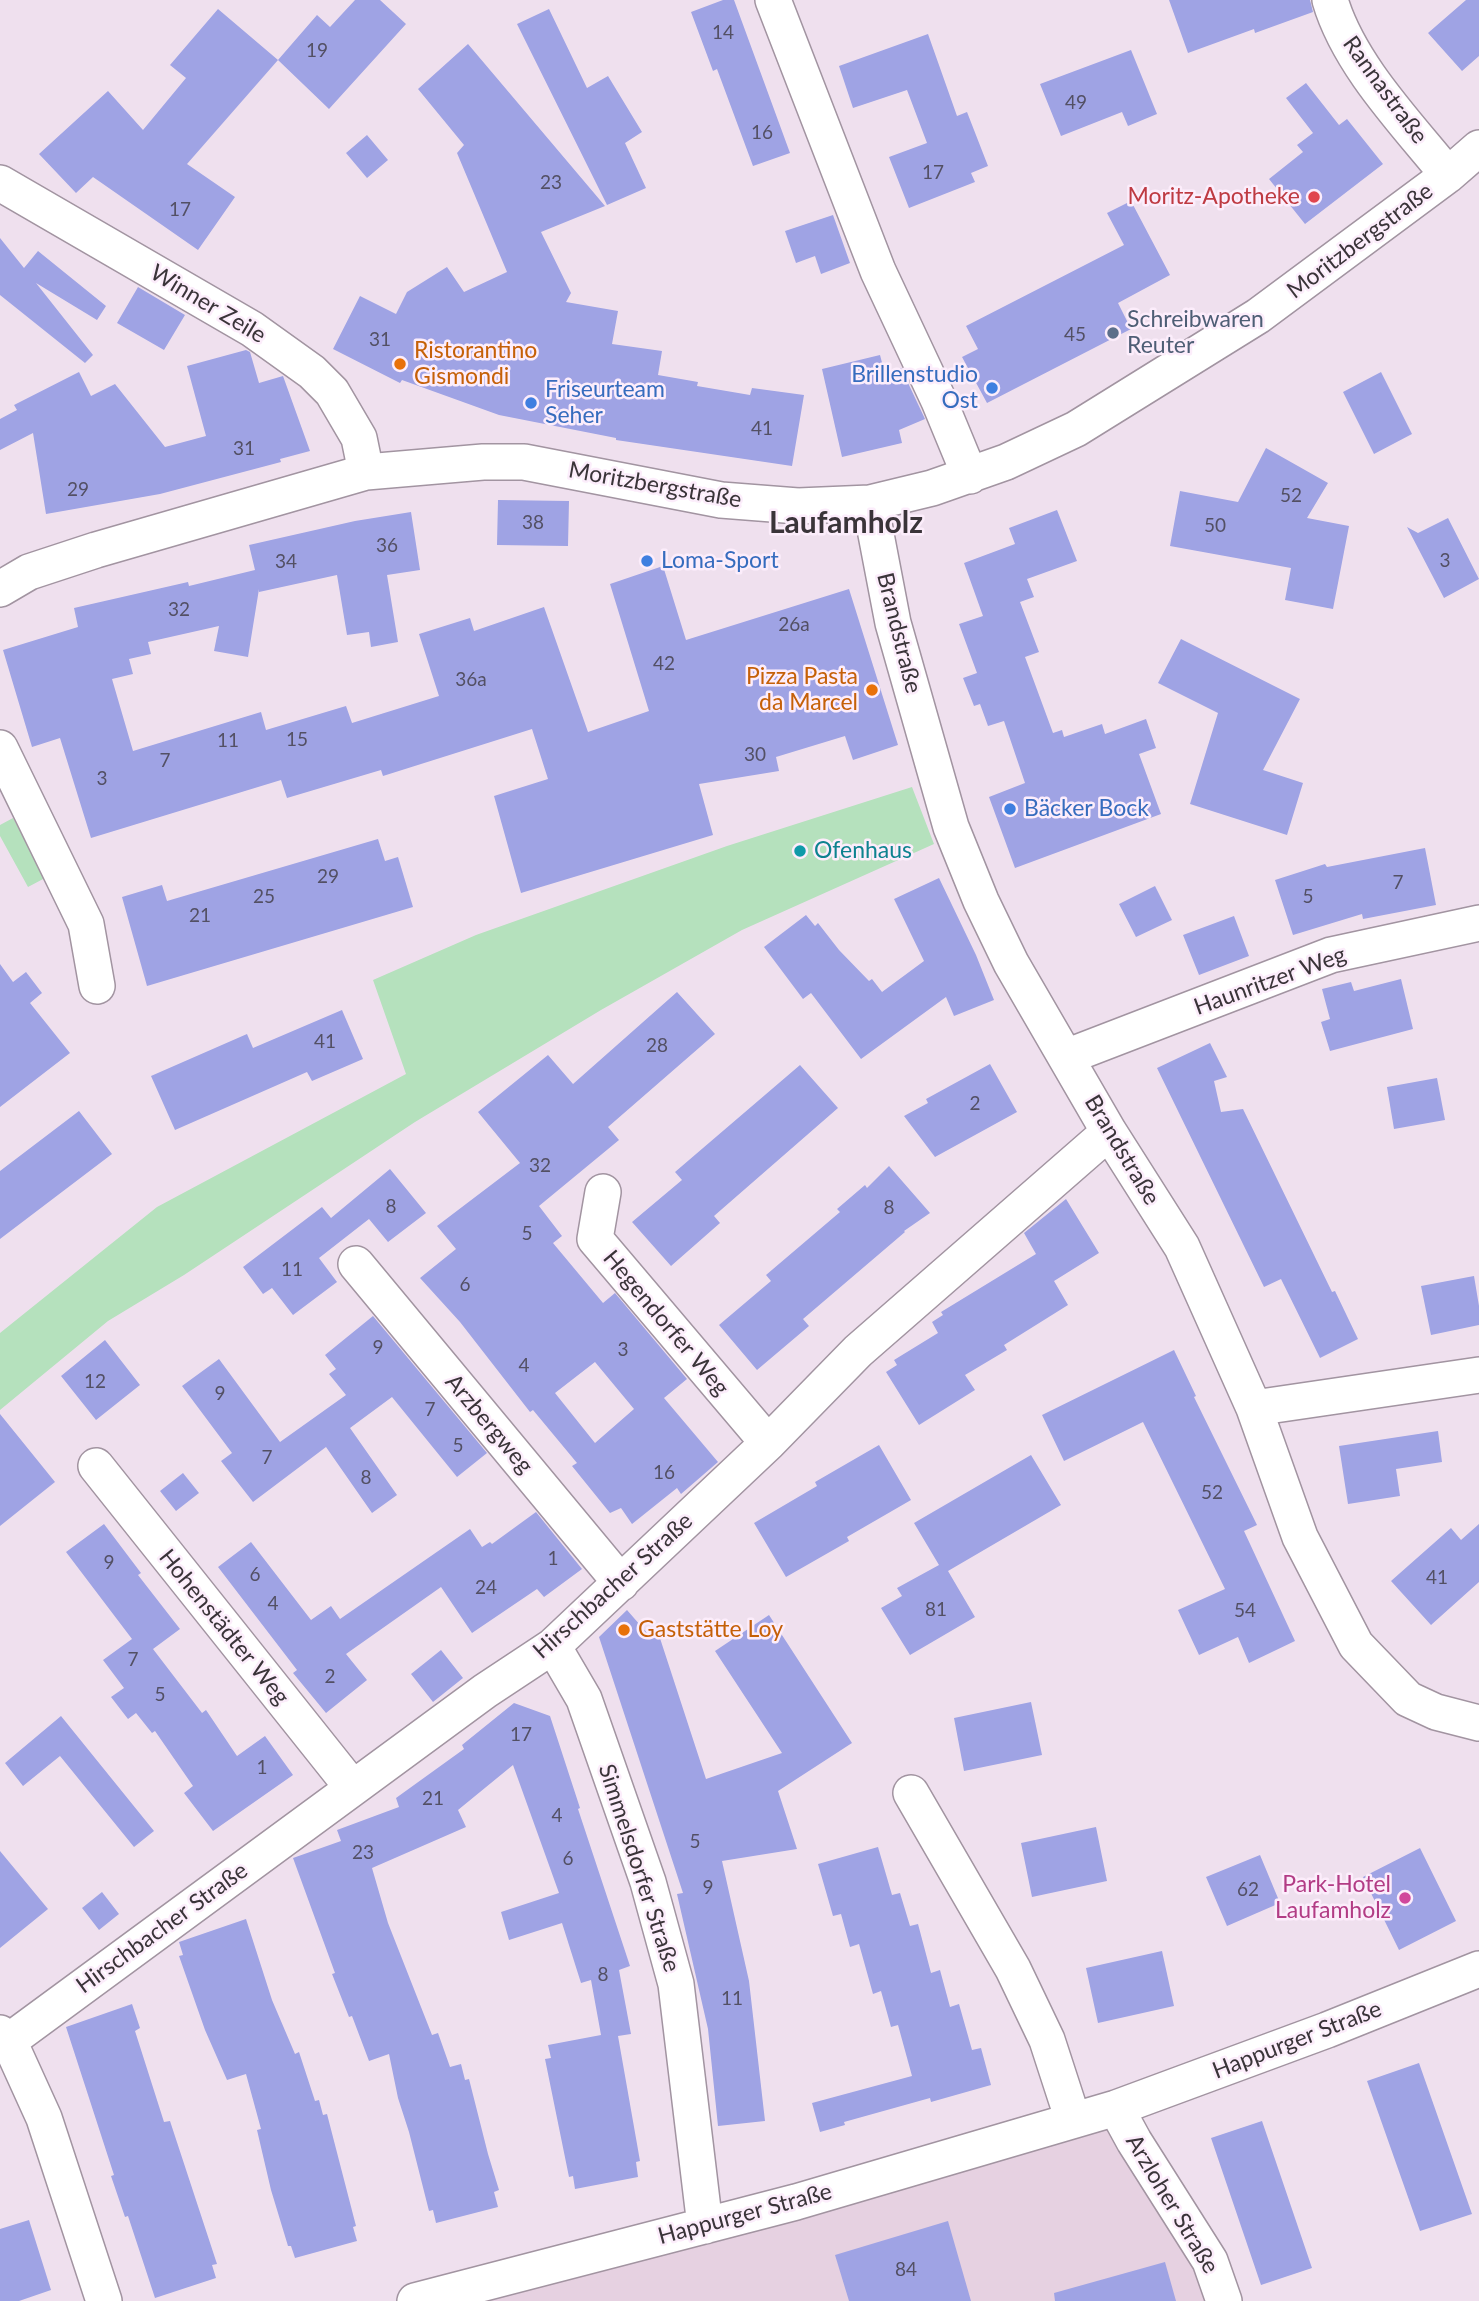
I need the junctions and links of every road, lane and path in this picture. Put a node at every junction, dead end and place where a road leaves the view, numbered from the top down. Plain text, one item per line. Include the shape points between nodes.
1 (773, 0) edge
2 (1330, 0) edge
3 (1479, 148) edge
4 (1448, 175) junction
5 (0, 183) edge
6 (366, 472) junction
7 (970, 476) junction
8 (870, 503) junction
9 (0, 589) edge
10 (0, 748) edge
11 (1479, 923) edge
12 (97, 986) dead end
13 (1066, 1057) junction
14 (1109, 1132) junction
15 (603, 1192) dead end
16 (356, 1264) dead end
17 (1479, 1375) edge
18 (1254, 1408) junction
19 (768, 1443) junction
20 (96, 1466) dead end
21 (621, 1583) junction
22 (552, 1646) junction
23 (1479, 1723) edge
24 (352, 1787) junction
25 (911, 1793) dead end
26 (1479, 1969) edge
27 (5, 2037) edge
28 (1116, 2108) junction
29 (1073, 2120) junction
30 (705, 2226) junction
31 (103, 2301) edge
32 (415, 2301) edge
33 (1224, 2301) edge

1 - 7 street via 878,271
2 - 4 street, Rannastraße via 1336,22 1373,82
3 - 4 street, Moritzbergstraße
4 - 7 street, Moritzbergstraße via 1258,316 1076,429
5 - 6 street, Winner Zeile via 252,328 312,372 332,392 359,438
6 - 8 street, Moritzbergstraße via 524,462 721,500 798,506
6 - 9 street, Moritzbergstraße via 96,550 29,572
7 - 8 street, Moritzbergstraße
8 - 13 street, Brandstraße via 893,622 951,827 1011,963
10 - 12 street via 86,924
11 - 13 street, Haunritzer Weg via 1331,955
13 - 14 street, Brandstraße
14 - 18 street, Brandstraße via 1182,1247
14 - 19 street, Hirschbacher Straße via 858,1351
15 - 19 street, Hegendorfer Weg via 595,1239
16 - 21 street, Arzbergweg
17 - 18 street
18 - 23 street, Brandstraße via 1300,1537 1356,1645 1408,1699
19 - 21 street, Hirschbacher Straße
20 - 24 street, Hohenstädter Weg
21 - 22 street, Hirschbacher Straße
22 - 24 street, Hirschbacher Straße
22 - 30 street, Simmelsdorfer Straße via 584,1699 648,1882 676,1984
24 - 27 street, Hirschbacher Straße
25 - 29 street via 1013,1969 1047,2040
26 - 28 street, Happurger Straße
27 - 31 street via 44,2118
28 - 29 street, Happurger Straße
28 - 33 street, Arzloher Straße via 1210,2261
29 - 30 street, Happurger Straße
30 - 32 street, Happurger Straße

